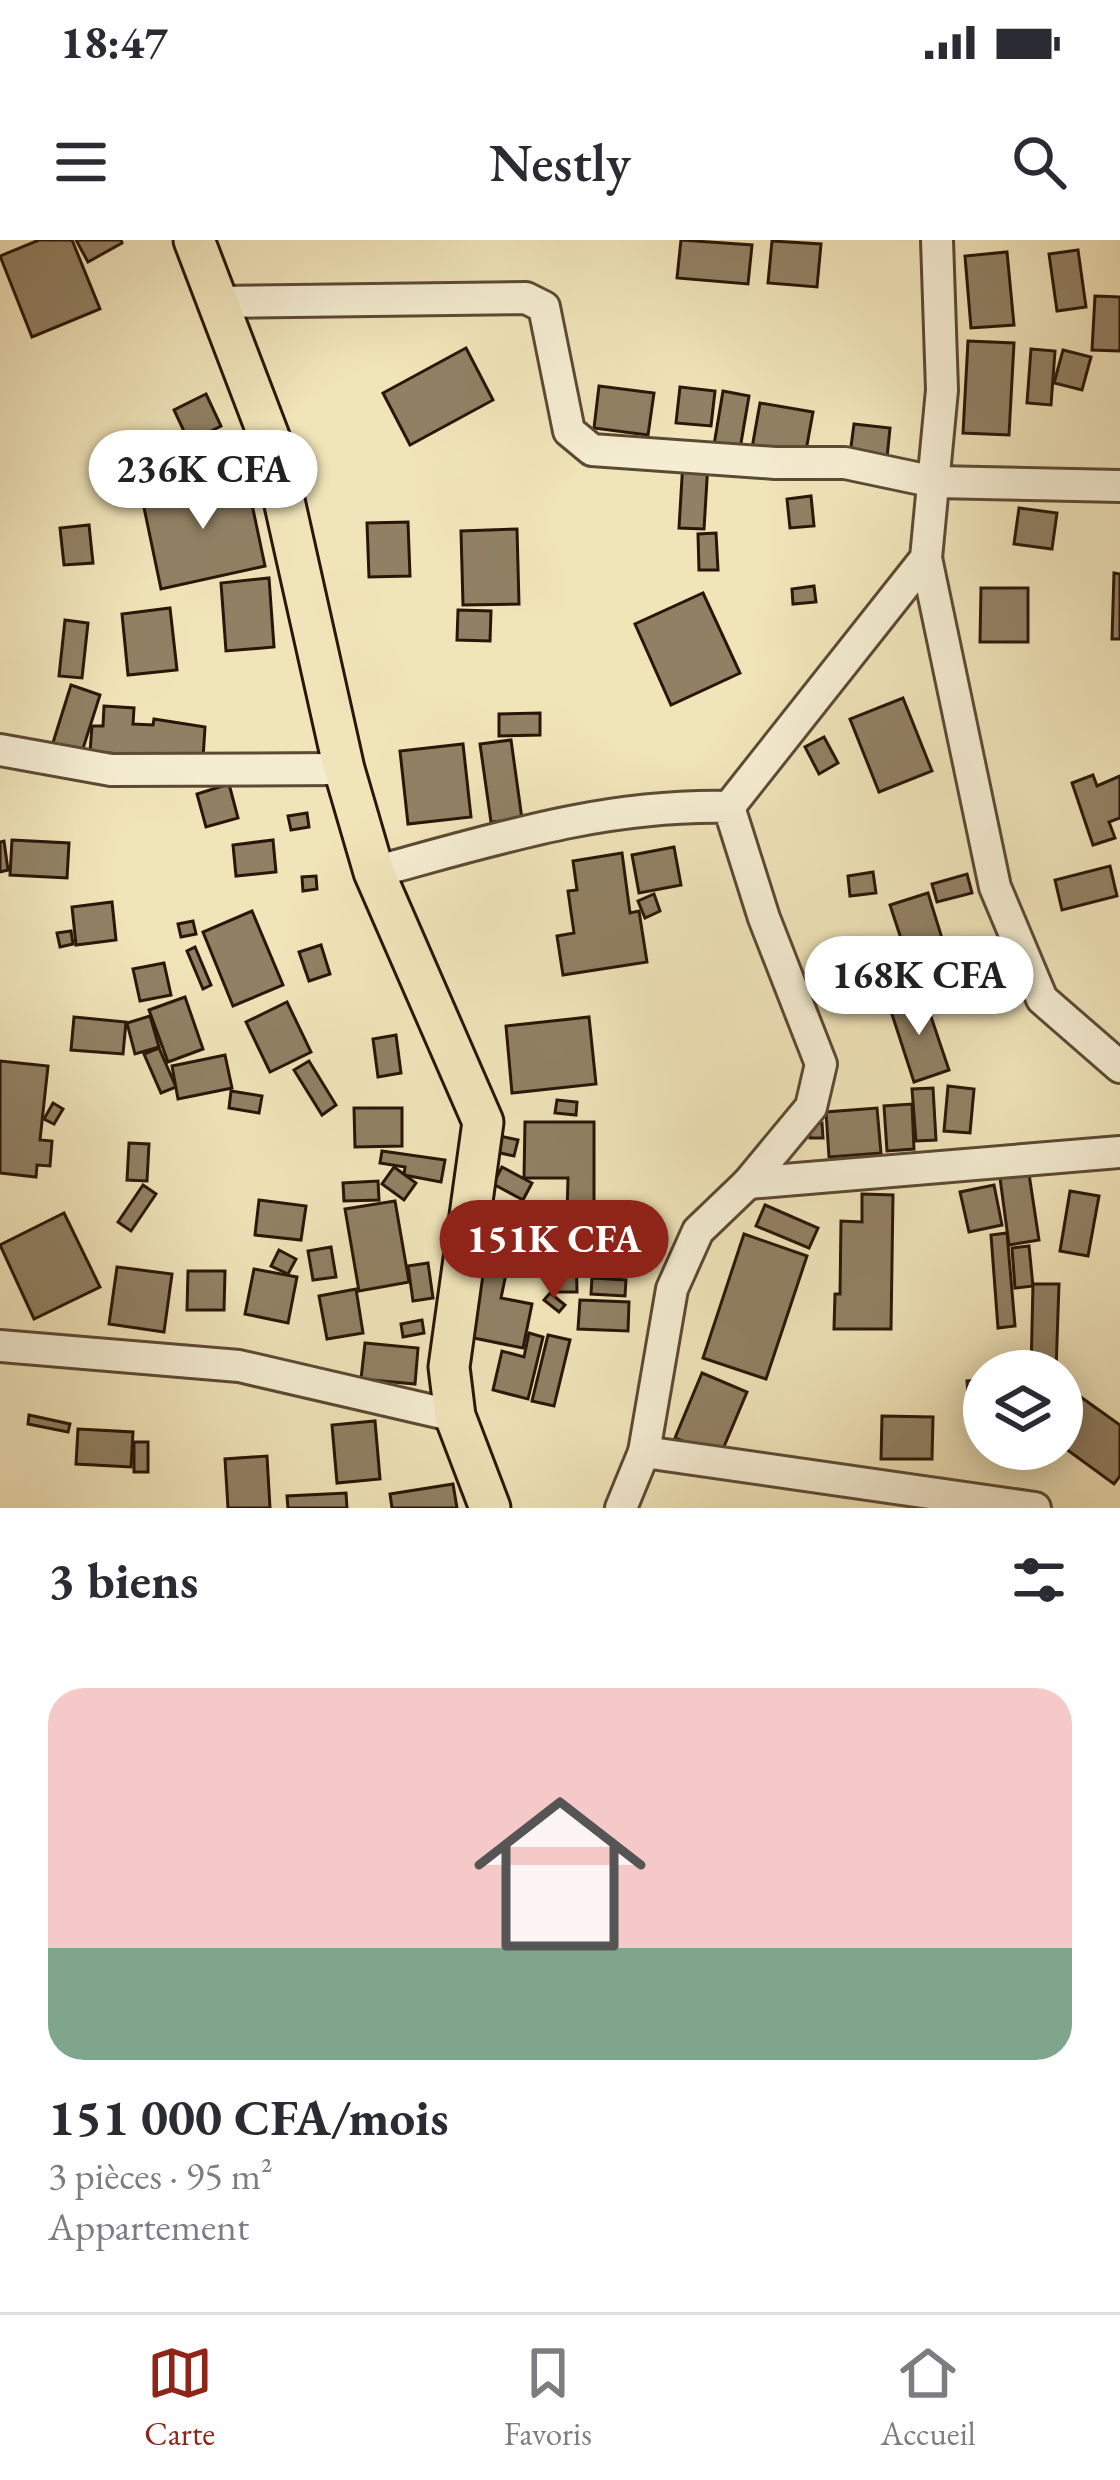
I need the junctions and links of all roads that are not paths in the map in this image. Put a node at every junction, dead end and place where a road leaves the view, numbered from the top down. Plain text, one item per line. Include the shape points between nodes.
1 (194, 240) edge
2 (937, 240) edge
3 (218, 302) junction
4 (935, 482) junction
5 (1120, 486) edge
6 (926, 557) junction
7 (0, 750) edge
8 (344, 769) junction
9 (729, 807) junction
10 (374, 872) junction
11 (1120, 1067) edge
12 (1120, 1152) edge
13 (748, 1183) junction
14 (0, 1346) edge
15 (455, 1416) junction
16 (644, 1452) junction
17 (490, 1508) edge
18 (621, 1508) edge
19 (1035, 1508) edge

1 - 3 main road
2 - 4 street via 942,390
3 - 4 street via 526,298 544,308 569,431 592,450 845,463
3 - 8 main road via 271,442
4 - 5 street
4 - 6 street
6 - 9 street
6 - 11 street via 995,887 1042,999
7 - 8 street via 111,770
8 - 10 main road
9 - 10 street via 572,818
9 - 13 street via 821,1064 811,1107
10 - 15 main road via 482,1122 449,1367
12 - 13 street
13 - 16 street via 698,1231 672,1289
14 - 15 street via 238,1366
15 - 17 main road
16 - 18 street
16 - 19 street

